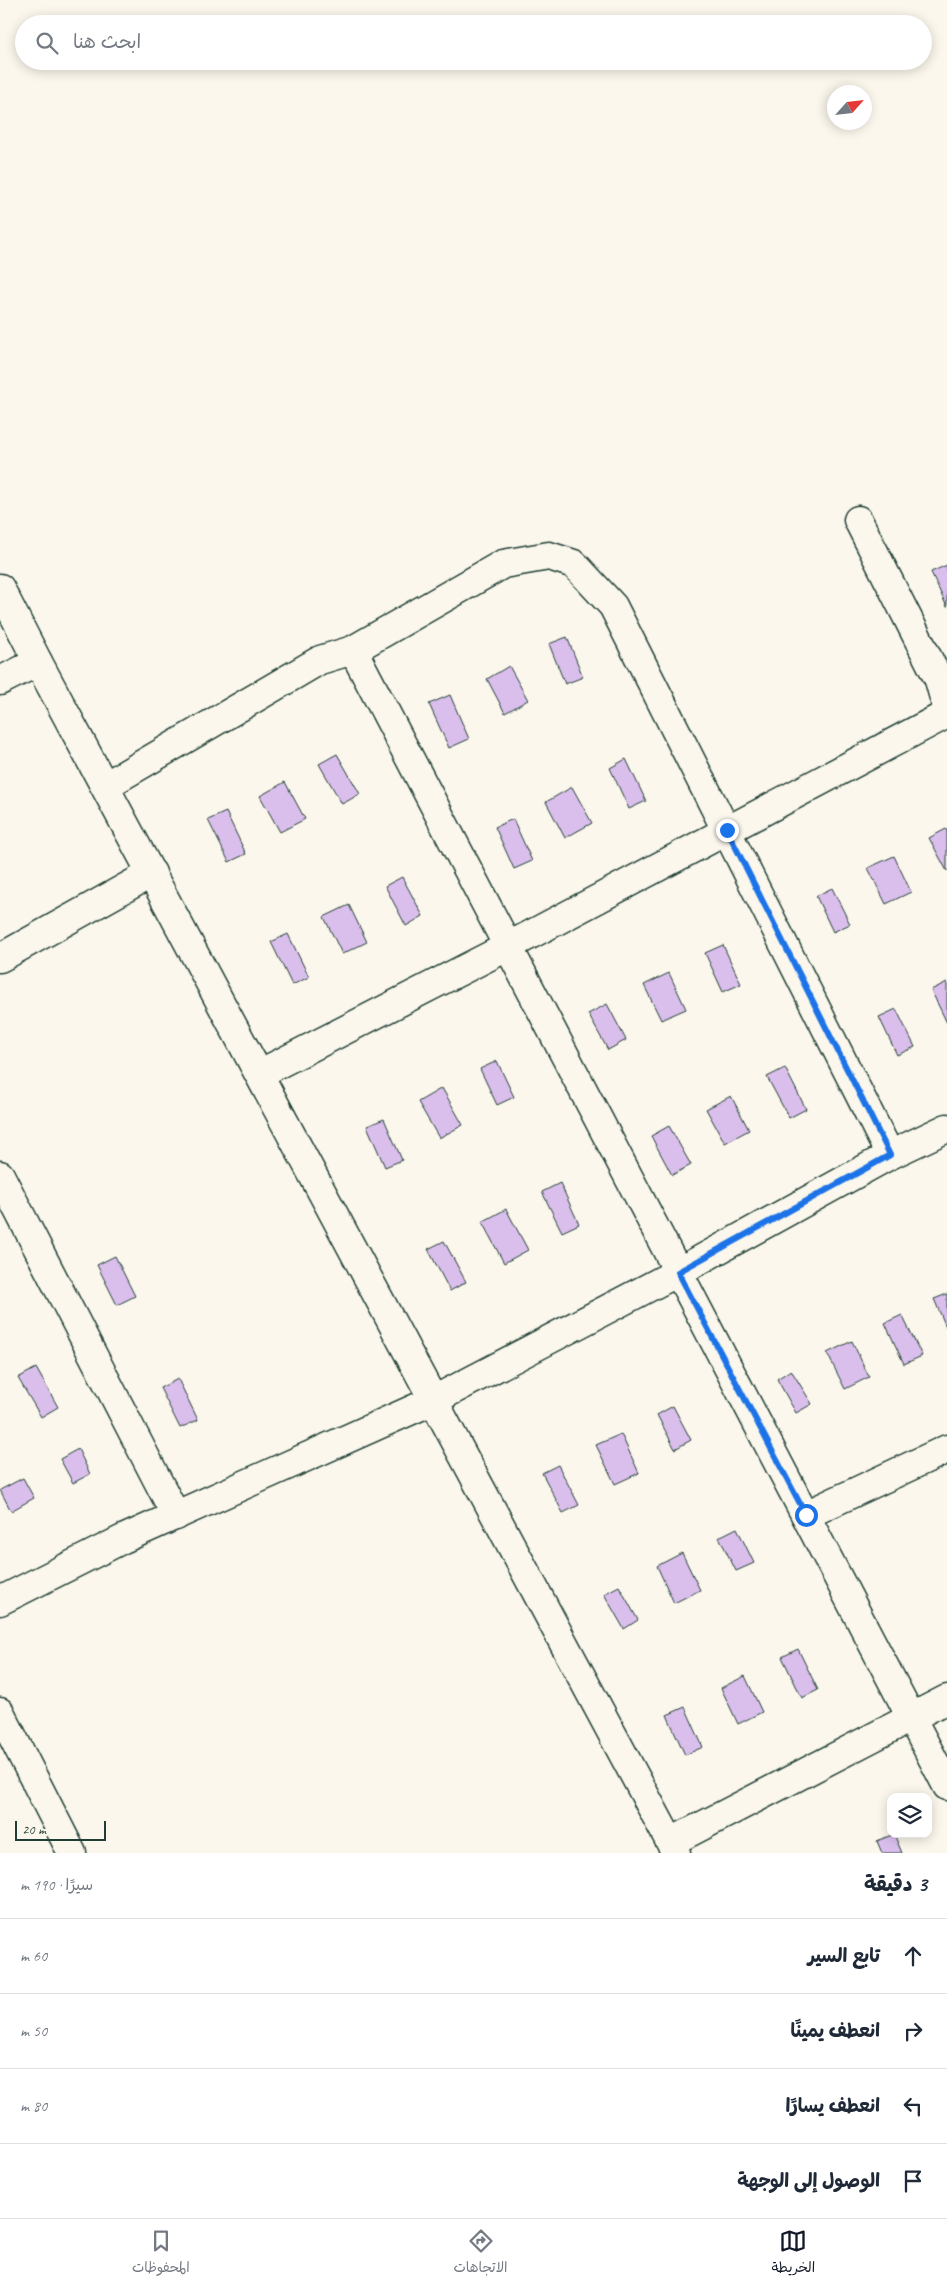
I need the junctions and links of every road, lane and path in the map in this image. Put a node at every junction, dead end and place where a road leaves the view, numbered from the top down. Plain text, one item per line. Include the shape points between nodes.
1 (858, 520) dead end
2 (0, 588) edge
3 (353, 650) junction
4 (38, 662) junction
5 (0, 681) edge
6 (947, 709) edge
7 (947, 714) edge
8 (105, 786) junction
9 (727, 830) junction
10 (152, 874) junction
11 (508, 947) junction
12 (0, 958) edge
13 (259, 1074) junction
14 (947, 1128) edge
15 (890, 1155) junction
16 (0, 1175) edge
17 (678, 1272) junction
18 (434, 1400) junction
19 (947, 1449) edge
20 (806, 1515) junction
21 (176, 1516) junction
22 (0, 1600) edge
23 (947, 1699) edge
24 (0, 1712) edge
25 (911, 1718) junction
26 (947, 1786) edge
27 (674, 1847) edge
28 (72, 1853) edge

1 - 6 street via 940,680
2 - 4 street
3 - 8 street via 320,660
3 - 9 street via 503,564 549,556 574,564 613,606
3 - 11 street
4 - 5 street
4 - 8 street
7 - 9 street
8 - 10 street
9 - 11 street
9 - 15 street
10 - 12 street
10 - 13 street
11 - 13 street
11 - 17 street
13 - 18 street
14 - 15 street
15 - 17 street
16 - 21 street
17 - 18 street
17 - 20 street
18 - 21 street
18 - 27 street
19 - 20 street
20 - 25 street
21 - 22 street
23 - 25 street
24 - 28 street
25 - 26 street
25 - 27 street

